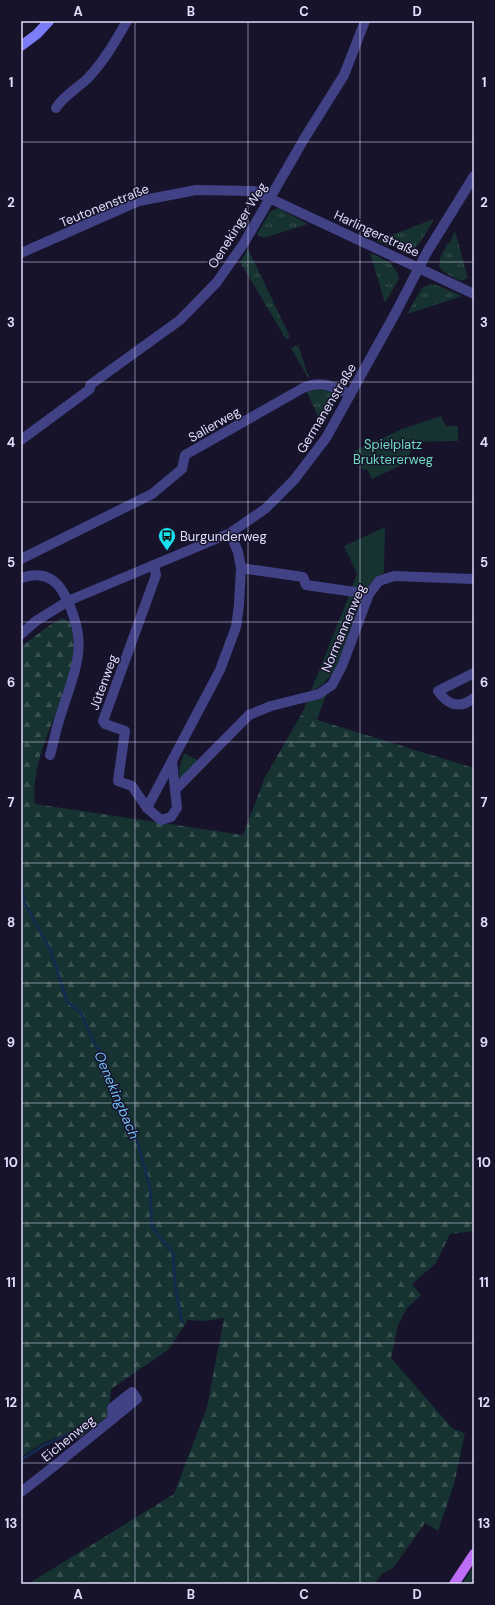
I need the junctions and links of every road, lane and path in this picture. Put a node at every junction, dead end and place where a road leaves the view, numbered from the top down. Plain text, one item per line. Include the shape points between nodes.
1 (49, 21) edge
2 (127, 21) edge
3 (364, 21) edge
4 (21, 46) edge
5 (56, 108) dead end
6 (474, 176) edge
7 (269, 198) junction
8 (21, 253) edge
9 (419, 267) junction
10 (474, 294) edge
11 (349, 394) junction
12 (21, 440) edge
13 (230, 533) junction
14 (21, 559) edge
15 (154, 565) junction
16 (241, 568) junction
17 (21, 578) edge
18 (474, 579) edge
19 (369, 594) junction
20 (68, 602) junction
21 (21, 634) edge
22 (474, 673) edge
23 (474, 698) edge
24 (50, 755) dead end
25 (172, 761) junction
26 (176, 789) junction
27 (146, 808) junction
28 (113, 1419) dead end
29 (21, 1492) edge
30 (474, 1554) edge
31 (454, 1584) edge

1 - 4 street
2 - 5 street via 109,53 77,88 59,102
3 - 7 street, Oenekinger Weg via 344,75
6 - 9 street, Germanenstraße
7 - 8 street, Teutonenstraße via 254,191 240,190 196,190 165,195 139,202
7 - 9 street, Harlingerstraße
7 - 12 street, Oenekinger Weg via 233,260 197,305 90,385 90,390
9 - 10 street, Harlingerstraße
9 - 11 street, Germanenstraße
11 - 13 street, Germanenstraße via 326,438 294,480 265,509
11 - 14 street, Salierweg via 324,384 313,384 303,388 186,455 182,468 152,494
13 - 15 street, Germanenstraße
13 - 16 street
15 - 20 street, Germanenstraße
15 - 27 street, Jütenweg via 156,575 103,721 125,731 118,781 132,786
16 - 19 street via 303,577 306,585
16 - 25 street via 236,627 220,670
17 - 20 street via 36,574 50,578 60,587
18 - 19 street, Normannenweg via 394,576 379,581
19 - 26 street, Normannenweg via 342,666 329,688 306,699 271,706 249,715
20 - 21 street, Germanenstraße via 36,621
20 - 24 street via 78,632 80,652
22 - 23 street via 438,691 446,702 465,703
25 - 26 street
25 - 27 street
26 - 27 street via 177,808 171,817 161,820
28 - 29 street, Eichenweg
30 - 31 main road

